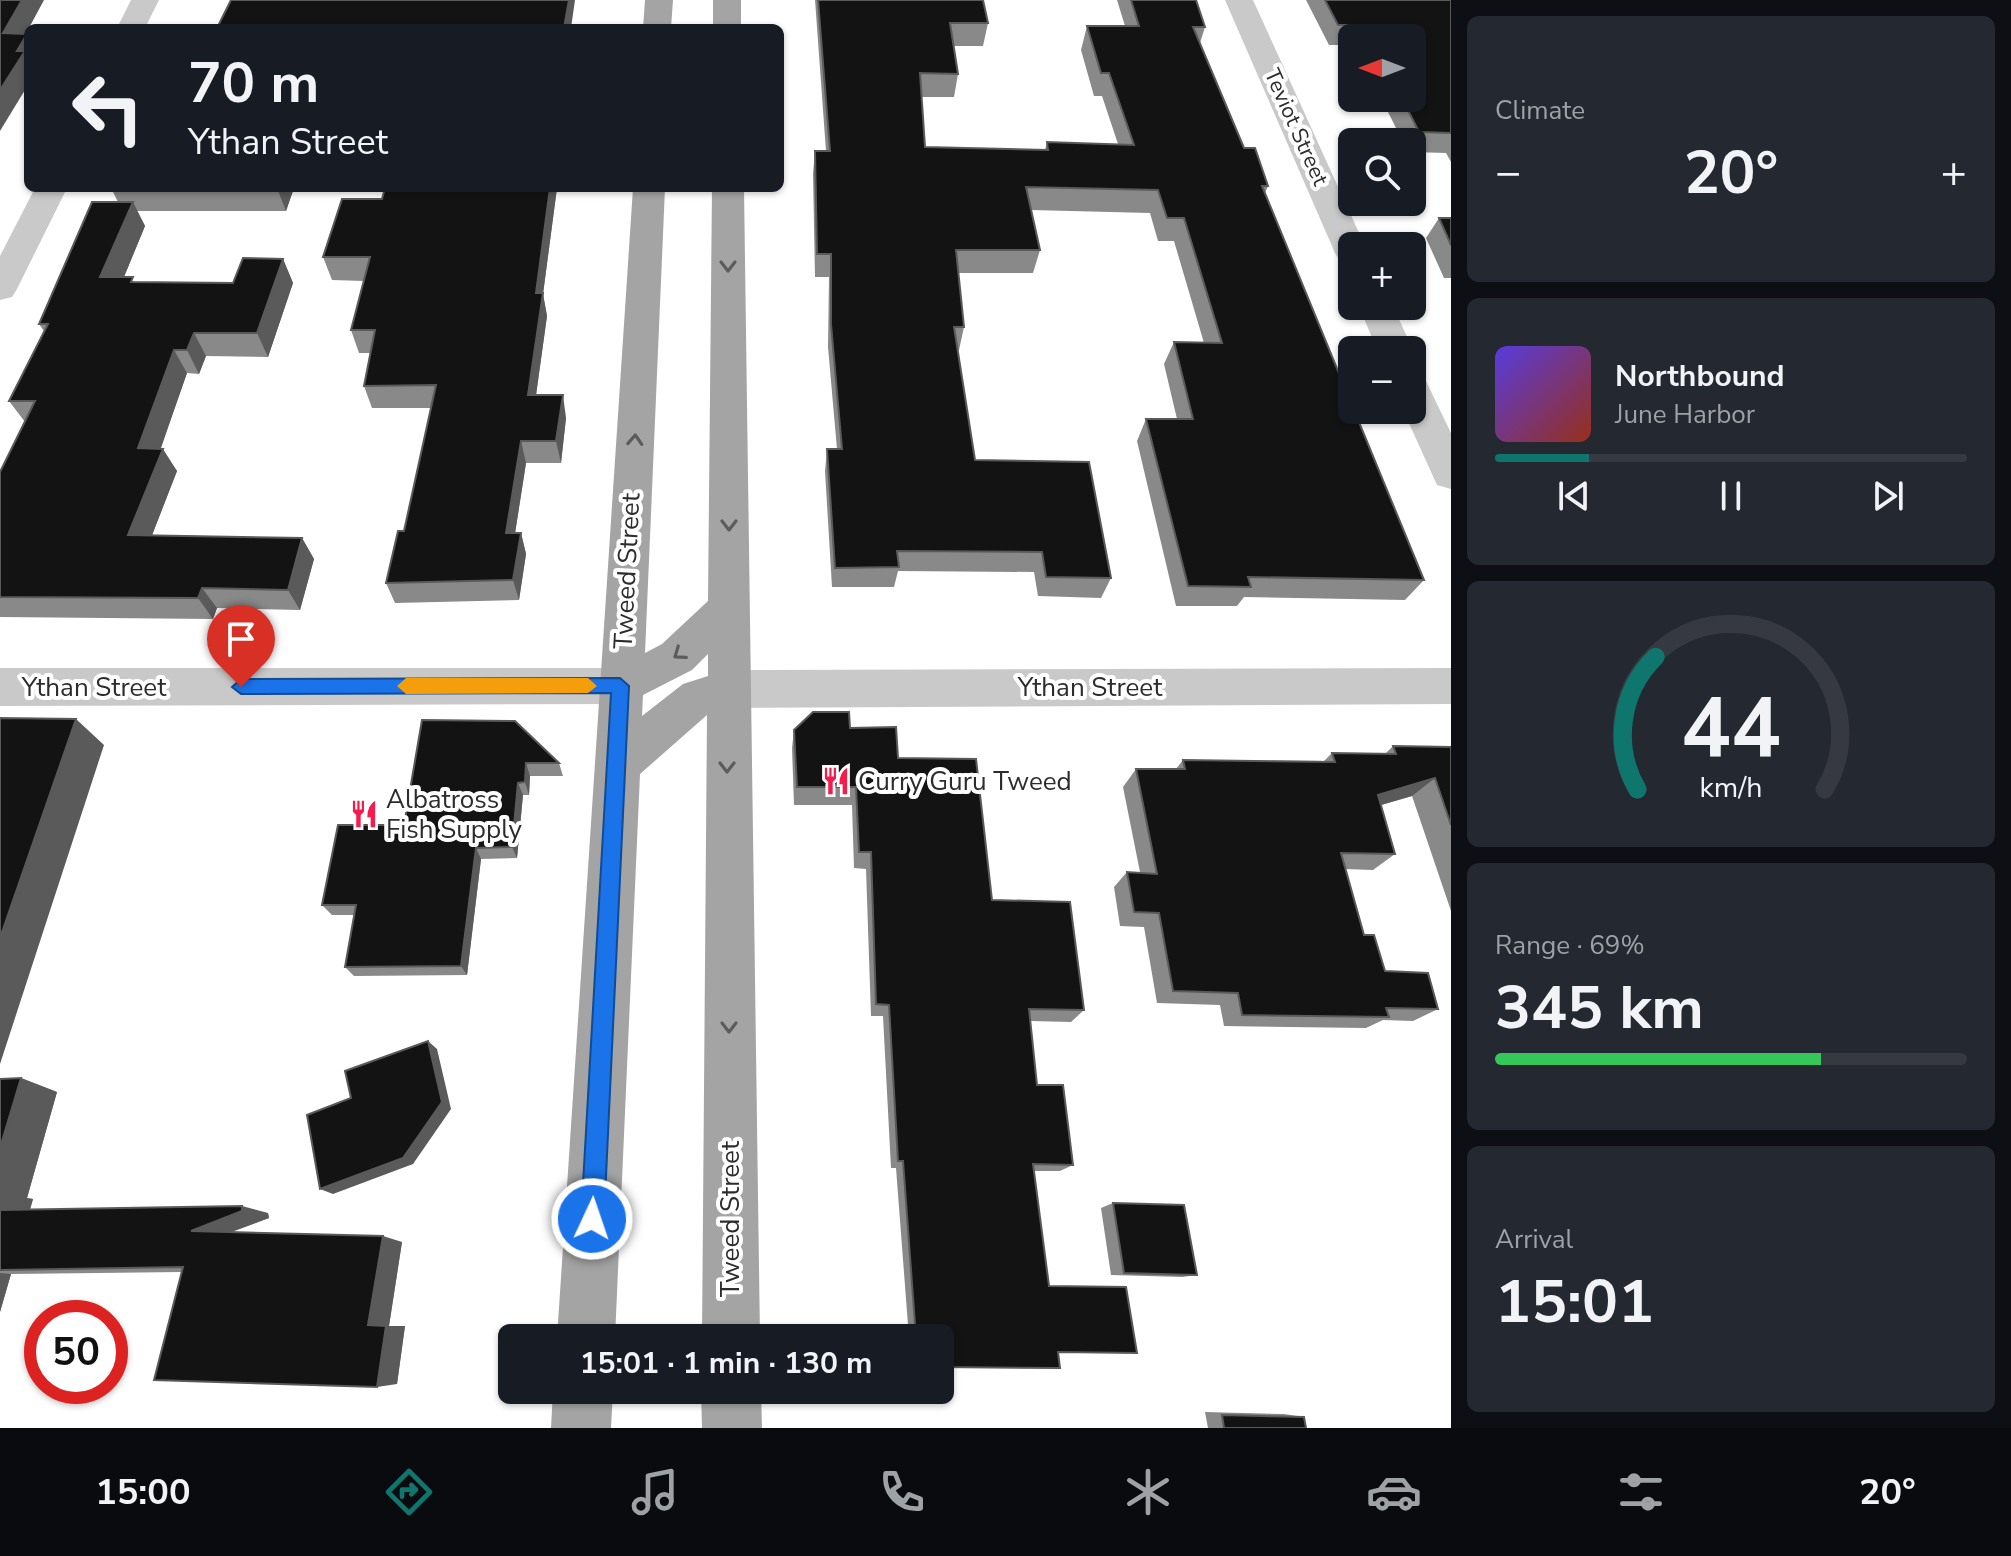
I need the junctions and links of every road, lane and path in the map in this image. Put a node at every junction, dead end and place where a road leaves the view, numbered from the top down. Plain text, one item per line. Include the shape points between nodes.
1 (145, 0) edge
2 (659, 0) edge
3 (727, 0) edge
4 (1239, 0) edge
5 (133, 24) edge
6 (657, 24) edge
7 (727, 24) edge
8 (49, 192) edge
9 (649, 192) edge
10 (728, 192) edge
11 (1343, 232) edge
12 (0, 289) edge
13 (1426, 419) edge
14 (1451, 475) edge
15 (729, 608) junction
16 (620, 686) junction
17 (1451, 686) edge
18 (0, 687) edge
19 (729, 689) junction
20 (616, 767) junction
21 (587, 1324) edge
22 (731, 1324) edge
23 (582, 1404) edge
24 (731, 1404) edge
25 (581, 1428) edge
26 (732, 1428) edge

1 - 5 street
2 - 6 main road
3 - 7 main road
4 - 11 street, Teviot Street
8 - 12 street
16 -> 9 main road, Tweed Street
10 -> 15 main road, Tweed Street
13 - 14 street
15 -> 16 main road via 677,657
15 - 19 main road, Tweed Street
16 - 18 street, Ythan Street
16 - 20 main road, Tweed Street
17 - 19 street, Ythan Street
19 - 20 main road via 698,697
19 -> 22 main road, Tweed Street
20 - 21 main road, Tweed Street
23 - 25 main road
24 - 26 main road

